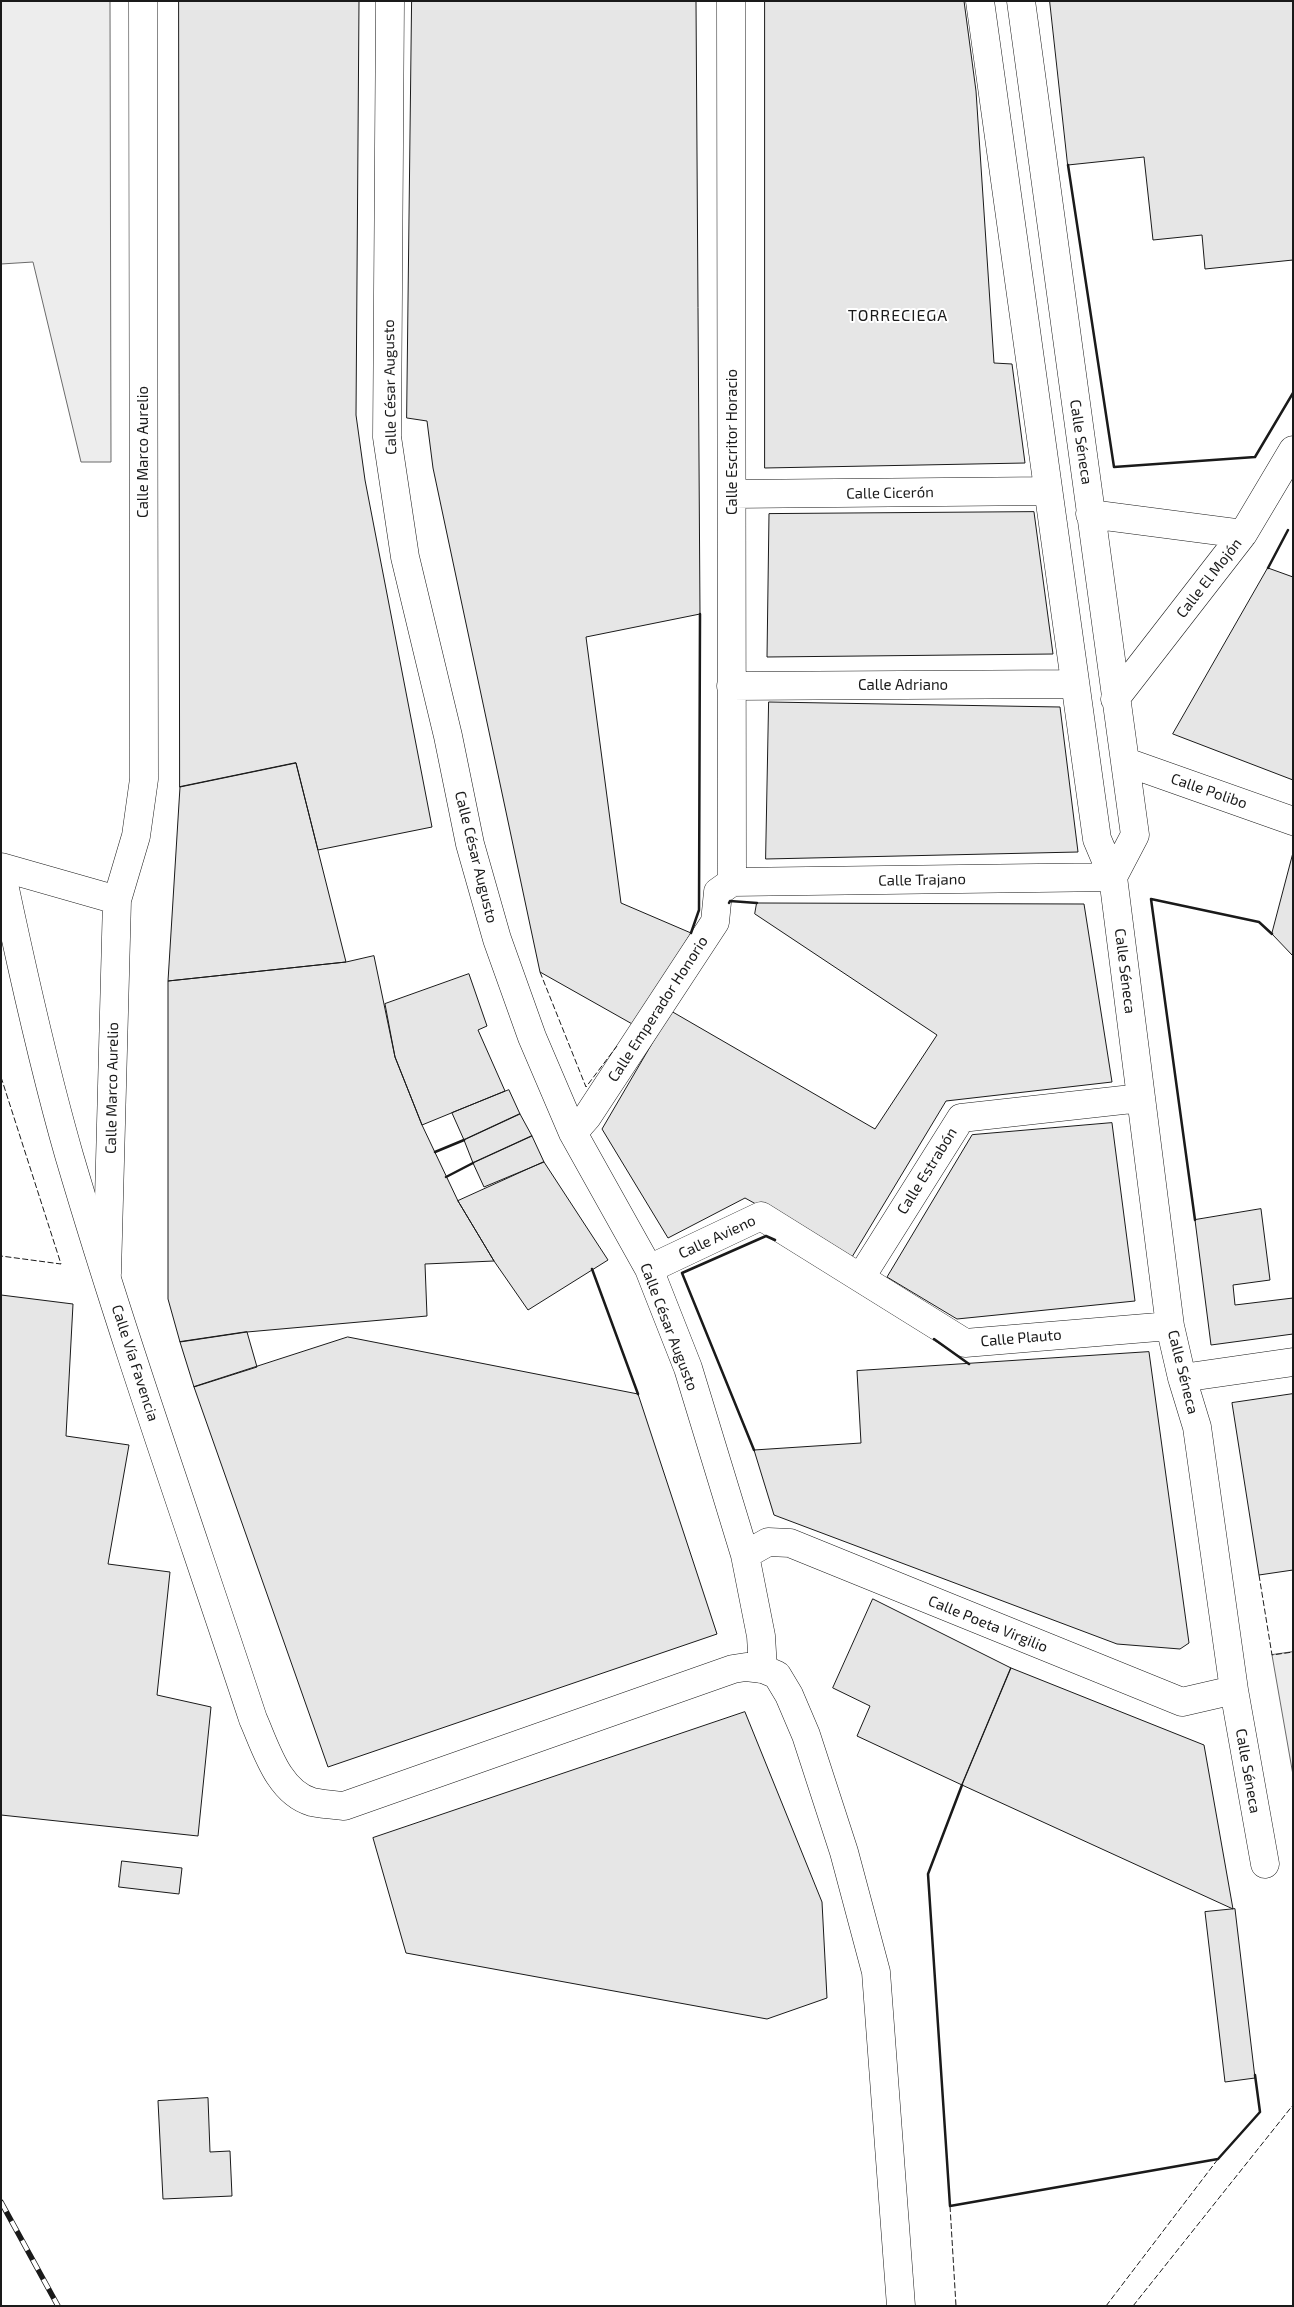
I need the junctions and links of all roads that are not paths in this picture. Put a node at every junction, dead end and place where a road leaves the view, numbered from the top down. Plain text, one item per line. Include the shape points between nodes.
1 (143, 1) edge
2 (390, 1) edge
3 (731, 1) edge
4 (980, 1) edge
5 (1021, 1) edge
6 (1293, 450) edge
7 (1048, 491) junction
8 (732, 494) junction
9 (1090, 514) junction
10 (1242, 534) junction
11 (1074, 684) junction
12 (731, 686) junction
13 (1115, 699) junction
14 (1126, 762) junction
15 (1293, 821) edge
16 (1, 868) edge
17 (1113, 877) junction
18 (732, 882) junction
19 (117, 900) junction
20 (1142, 1098) junction
21 (573, 1133) junction
22 (649, 1269) junction
23 (107, 1276) junction
24 (861, 1277) junction
25 (1170, 1326) junction
26 (1293, 1362) edge
27 (1182, 1378) junction
28 (745, 1555) junction
29 (763, 1669) junction
30 (1234, 1690) junction
31 (1265, 1864) dead end
32 (901, 2306) edge

1 - 19 street, Calle Marco Aurelio via 144,778 136,836
2 - 21 street, Calle César Augusto via 387,437 405,557 470,844 496,939 532,1037
3 - 8 street, Calle Escritor Horacio
4 - 7 street, Calle Séneca
5 - 9 street, Calle Séneca
6 - 10 street, Calle El Mojón
7 - 8 street, Calle Cicerón
7 - 11 street, Calle Séneca
8 - 12 street, Calle Escritor Horacio
9 - 10 street
9 - 13 street, Calle Séneca
10 - 13 street, Calle El Mojón
11 - 12 street, Calle Adriano
11 - 17 street, Calle Séneca via 1097,839
12 - 18 street, Calle Escritor Horacio
13 - 14 street, Calle Séneca
14 - 15 street, Calle Polibo
14 - 17 street, Calle Séneca via 1135,835
16 - 19 street
16 - 23 street, Calle Vía Favencia via 32,1013 69,1154
17 - 18 street, Calle Trajano
17 - 20 street, Calle Séneca
18 - 21 street, Calle Emperador Honorio via 718,892 715,922 587,1117
19 - 23 street, Calle Marco Aurelio
20 - 24 street, Calle Estrabón via 961,1118
20 - 25 street, Calle Séneca
21 - 22 street, Calle César Augusto
22 - 24 street, Calle Avieno via 762,1216
22 - 28 street, Calle César Augusto via 688,1368
23 - 29 street, Calle Vía Favencia via 253,1719 289,1790 311,1802 344,1806 732,1669
24 - 25 street, Calle Plauto via 965,1343
25 - 27 street, Calle Séneca
26 - 27 street
27 - 30 street, Calle Séneca via 1197,1427
28 - 29 street, Calle César Augusto via 762,1636
28 - 30 street, Calle Poeta Virgilio via 768,1542 790,1543 1182,1702
29 - 32 street via 776,1675 781,1682 806,1735 844,1852 876,1972
30 - 31 street, Calle Séneca

